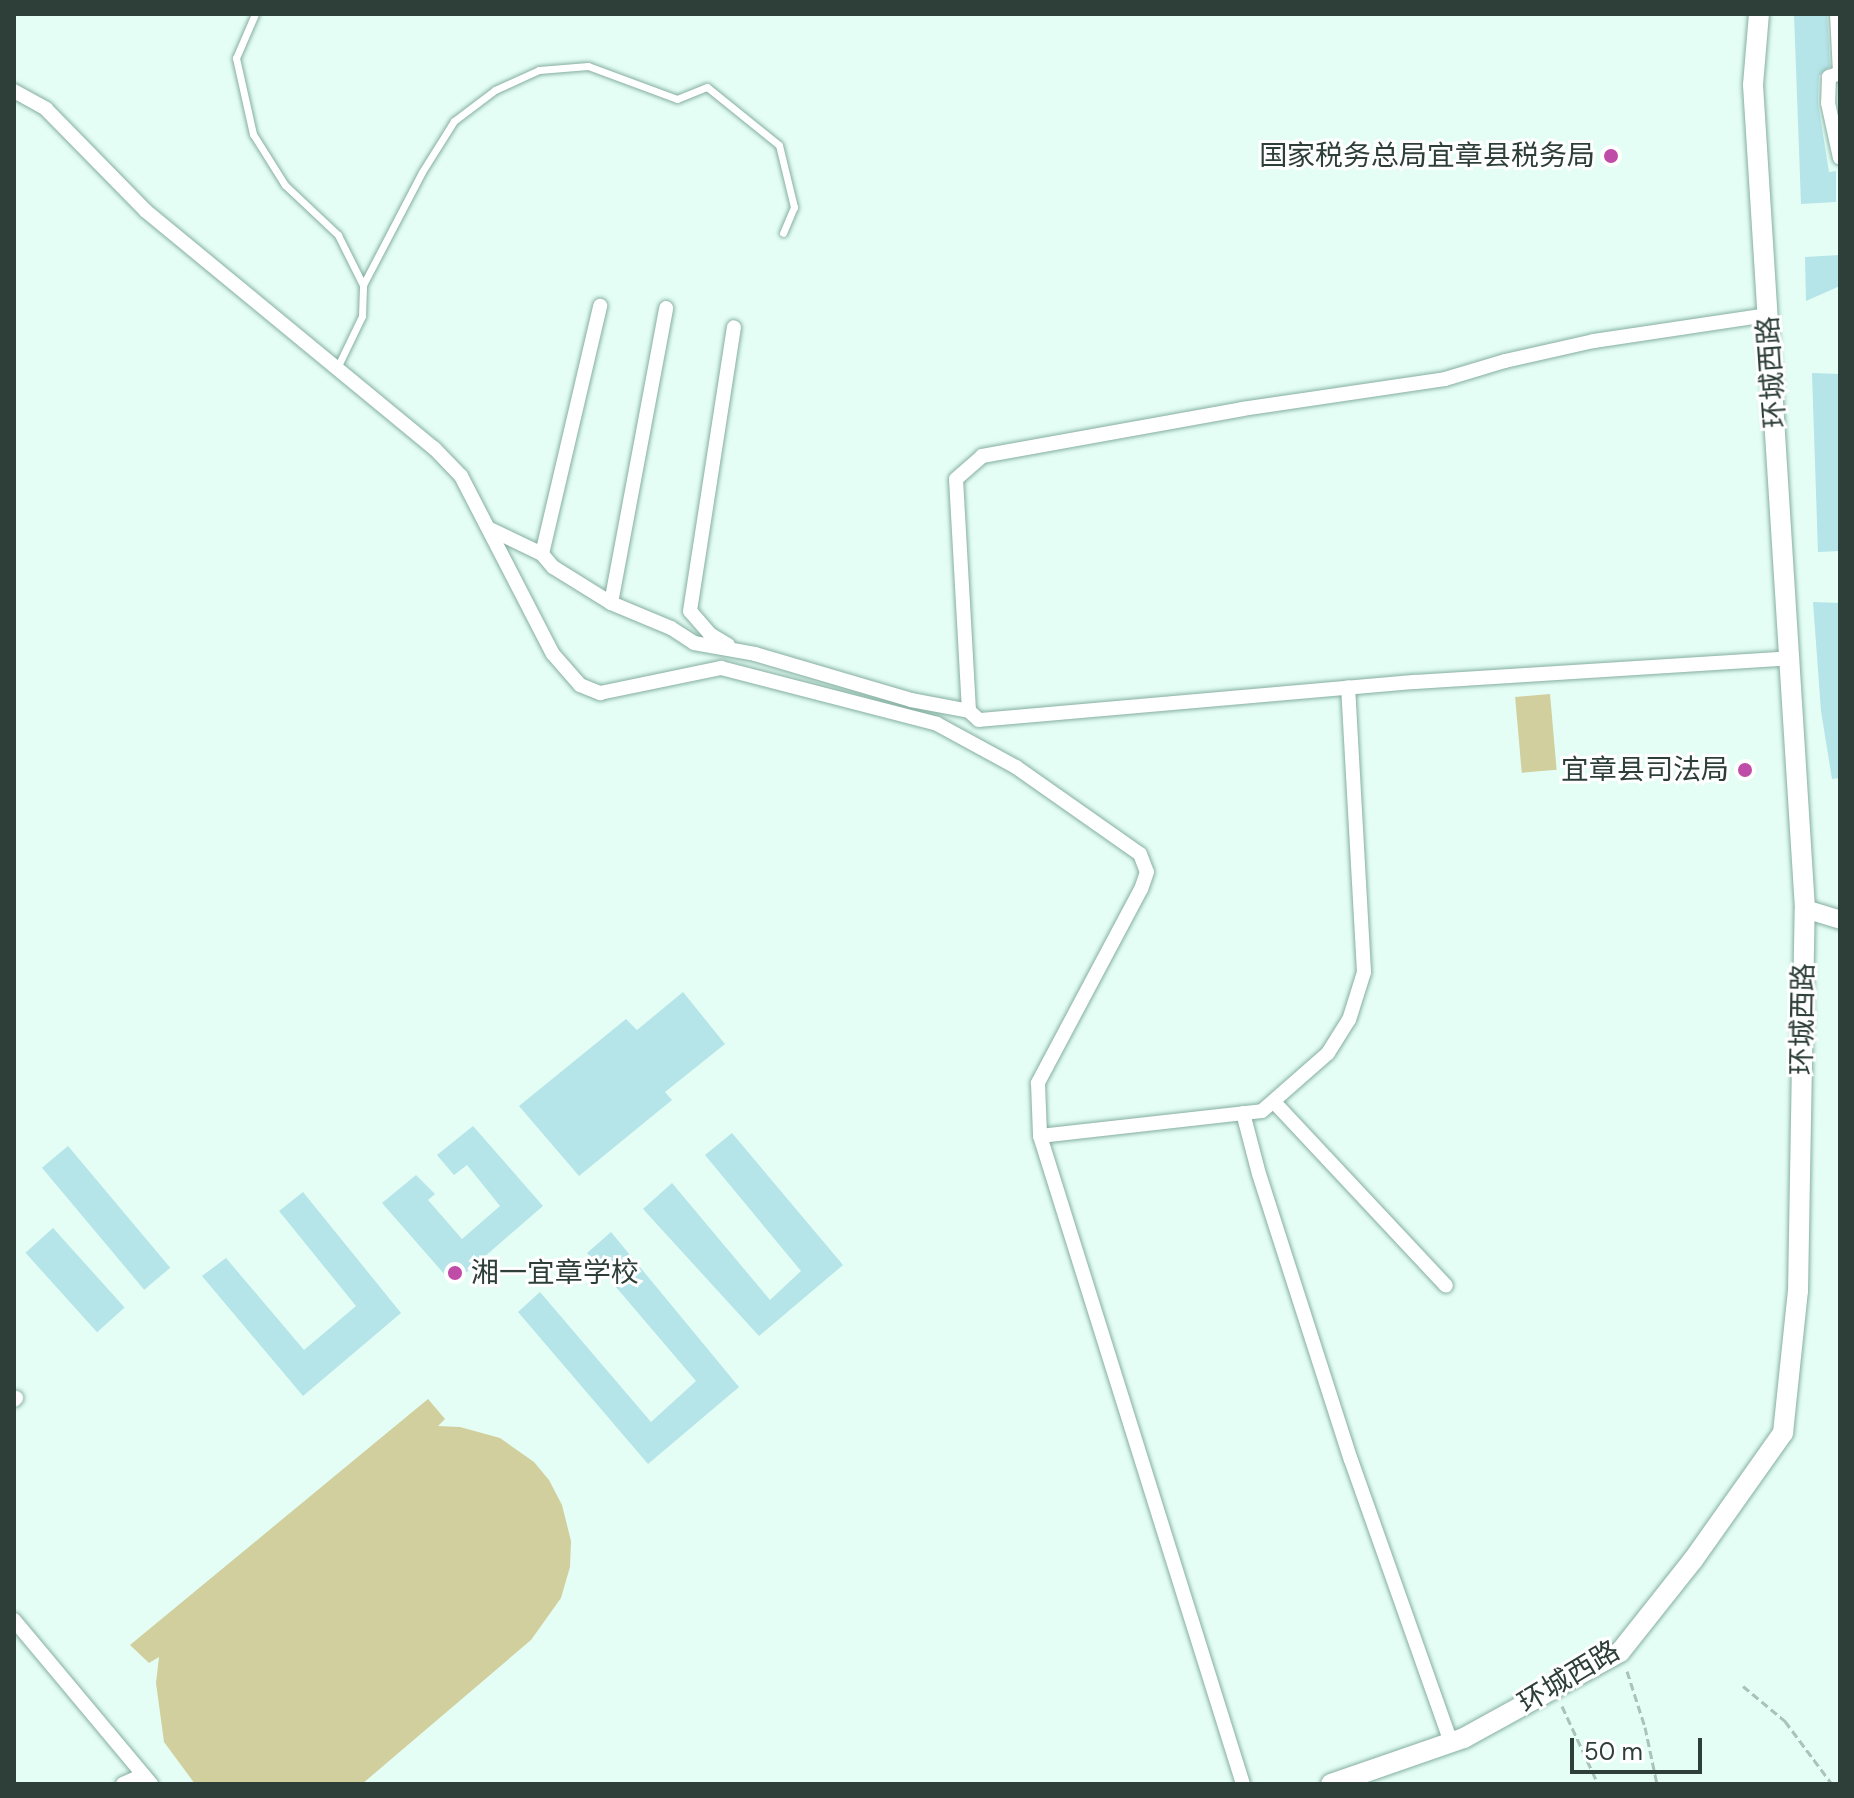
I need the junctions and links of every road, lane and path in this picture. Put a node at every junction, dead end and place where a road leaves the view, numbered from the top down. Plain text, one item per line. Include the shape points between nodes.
1 (255, 14) edge
2 (1759, 14) edge
3 (1837, 14) edge
4 (14, 91) edge
5 (1840, 158) edge
6 (783, 233) dead end
7 (363, 285) junction
8 (600, 306) dead end
9 (666, 308) dead end
10 (1768, 315) junction
11 (734, 327) dead end
12 (336, 370) junction
13 (490, 529) junction
14 (542, 554) junction
15 (611, 603) junction
16 (738, 651) junction
17 (1791, 658) junction
18 (1348, 687) junction
19 (969, 711) junction
20 (1805, 909) junction
21 (1840, 920) edge
22 (1275, 1103) junction
23 (1243, 1113) junction
24 (1040, 1136) junction
25 (1446, 1286) dead end
26 (14, 1620) edge
27 (1620, 1652) junction
28 (1743, 1686) dead end
29 (1553, 1689) junction
30 (1451, 1742) junction
31 (147, 1780) edge
32 (123, 1784) edge
33 (1243, 1784) edge
34 (1331, 1784) edge
35 (1598, 1784) edge
36 (1657, 1784) edge
37 (1832, 1784) edge

1 - 7 lane via 236,58 253,134 285,185 338,235
2 - 10 main road, 环城西路 via 1753,85
3 - 5 street via 1840,73 1829,77 1828,103
4 - 12 street via 46,109 146,211
6 - 7 lane via 794,207 779,145 707,87 677,99 588,66 539,70 495,90 454,121
7 - 12 lane via 362,316
8 - 14 street
9 - 15 street
10 - 17 main road, 环城西路
10 - 19 street via 1594,341 1445,379 982,456 956,479
11 - 16 street via 690,611 710,634
12 - 13 street via 434,448 461,476
13 - 14 street
13 - 24 street via 553,654 580,685 600,693 721,668 937,724 1016,767 1140,854 1147,872 1141,889 1038,1083
14 - 15 street via 553,567
15 - 16 street via 694,643
16 - 19 street
17 - 18 street
17 - 20 main road, 环城西路
18 - 19 street via 979,720
18 - 22 street via 1364,972 1349,1020 1328,1053
20 - 21 street
20 - 27 main road, 环城西路 via 1798,1291 1783,1433
22 - 23 street
22 - 25 street
23 - 24 street
23 - 30 street via 1361,1492
24 - 33 street
26 - 31 street
27 - 29 main road, 环城西路
27 - 36 path
28 - 37 path via 1785,1721
29 - 30 main road, 环城西路
29 - 35 path
30 - 34 main road, 环城西路
31 - 32 street

